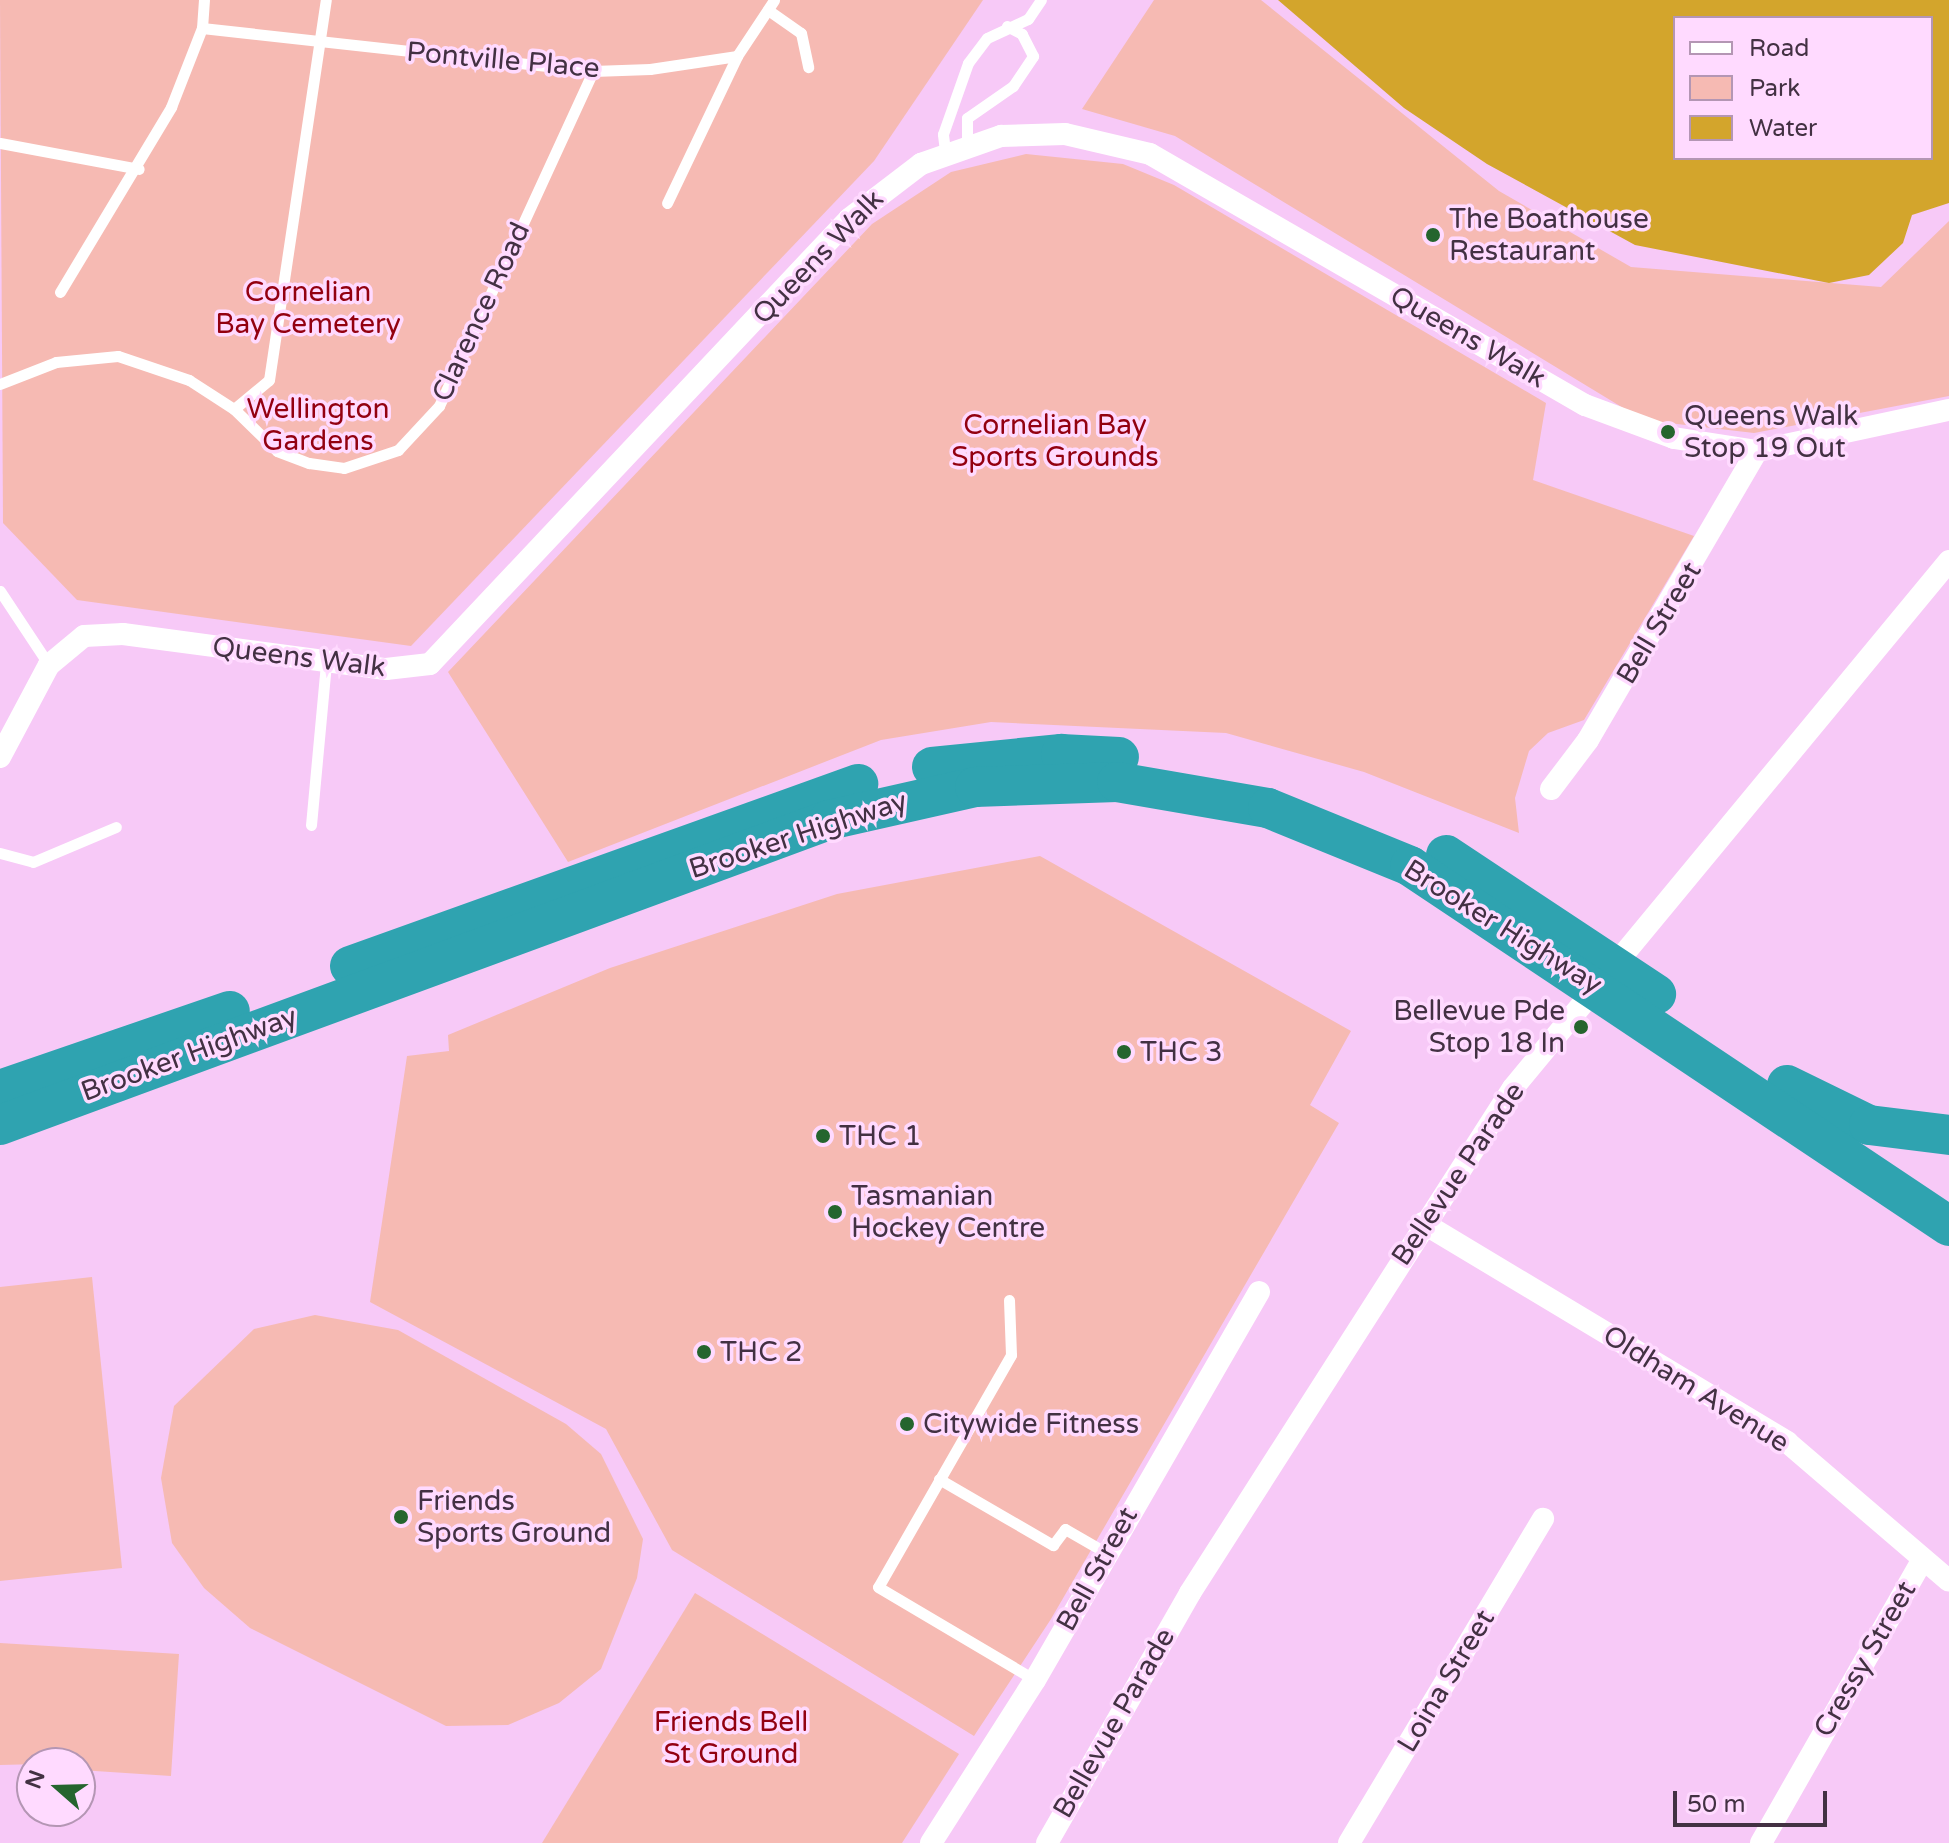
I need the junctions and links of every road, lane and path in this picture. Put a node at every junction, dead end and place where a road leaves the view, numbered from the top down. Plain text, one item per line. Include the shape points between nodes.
1 (204, 0) edge
2 (326, 0) edge
3 (1041, 0) edge
4 (771, 5) edge
5 (1007, 26) junction
6 (202, 28) junction
7 (321, 41) junction
8 (737, 56) junction
9 (808, 67) dead end
10 (593, 71) junction
11 (0, 143) edge
12 (967, 143) junction
13 (945, 151) junction
14 (139, 169) junction
15 (667, 203) dead end
16 (60, 292) dead end
17 (0, 384) edge
18 (234, 409) junction
19 (1949, 410) edge
20 (1757, 451) junction
21 (1949, 561) edge
22 (0, 591) edge
23 (326, 663) junction
24 (49, 665) junction
25 (0, 757) edge
26 (1551, 789) dead end
27 (311, 825) dead end
28 (116, 827) dead end
29 (0, 853) edge
30 (1526, 921) junction
31 (1651, 1006) junction
32 (1787, 1085) junction
33 (0, 1090) edge
34 (0, 1125) edge
35 (1949, 1135) edge
36 (1949, 1196) edge
37 (1423, 1223) junction
38 (1949, 1226) edge
39 (1259, 1292) dead end
40 (1009, 1300) dead end
41 (939, 1479) junction
42 (1543, 1519) dead end
43 (1105, 1552) junction
44 (1923, 1559) junction
45 (1949, 1581) edge
46 (1035, 1680) junction
47 (931, 1843) edge
48 (1047, 1843) edge
49 (1349, 1843) edge
50 (1761, 1843) edge

1 - 6 lane
2 - 7 lane
3 - 5 lane via 1028,19
4 - 8 lane
4 - 9 lane via 801,33
5 - 12 lane via 1022,34 1033,56 1013,86 967,118
5 - 13 lane via 968,63 943,134
6 - 7 lane, Pontville Place
6 - 14 lane
7 - 10 lane, Pontville Place
7 - 18 lane via 269,380
8 - 10 lane, Pontville Place via 712,65
8 - 15 lane
10 - 18 lane, Clarence Road via 439,406 398,450 344,468 309,463 277,451
11 - 14 lane
12 - 13 street, Queens Walk
12 - 20 street, Queens Walk via 1065,134 1150,154 1585,405 1674,438
13 - 23 street, Queens Walk via 849,219 441,658 403,670
14 - 16 lane
17 - 18 lane, Clarence Road via 56,362 118,356 189,380
19 - 20 street, Queens Walk
20 - 26 street, Bell Street via 1588,740
21 - 37 street, Bellevue Parade via 1513,1088
22 - 24 lane
23 - 24 street, Queens Walk via 99,633 73,641
23 - 27 lane
24 - 25 street, Queens Walk
28 - 29 lane via 23,864
30 - 31 highway, Brooker Highway
30 - 33 highway, Brooker Highway via 1426,843 1291,788 1113,756 990,758 915,769 798,801
30 - 34 highway, Brooker Highway via 1268,808 1117,782 975,787 829,820
31 - 32 highway, Brooker Highway
31 - 38 highway, Brooker Highway
32 - 35 highway via 1869,1125
32 - 36 highway, Brooker Highway
37 - 44 street, Oldham Avenue via 1787,1442
37 - 48 street, Bellevue Parade via 1190,1593
39 - 43 street, Bell Street
40 - 41 lane via 1016,1342
41 - 43 lane via 1053,1545 1065,1529
41 - 46 lane via 878,1587
42 - 49 street, Loina Street
43 - 46 street, Bell Street
44 - 45 street, Oldham Avenue
44 - 50 street, Cressy Street
46 - 47 street, Bell Street

